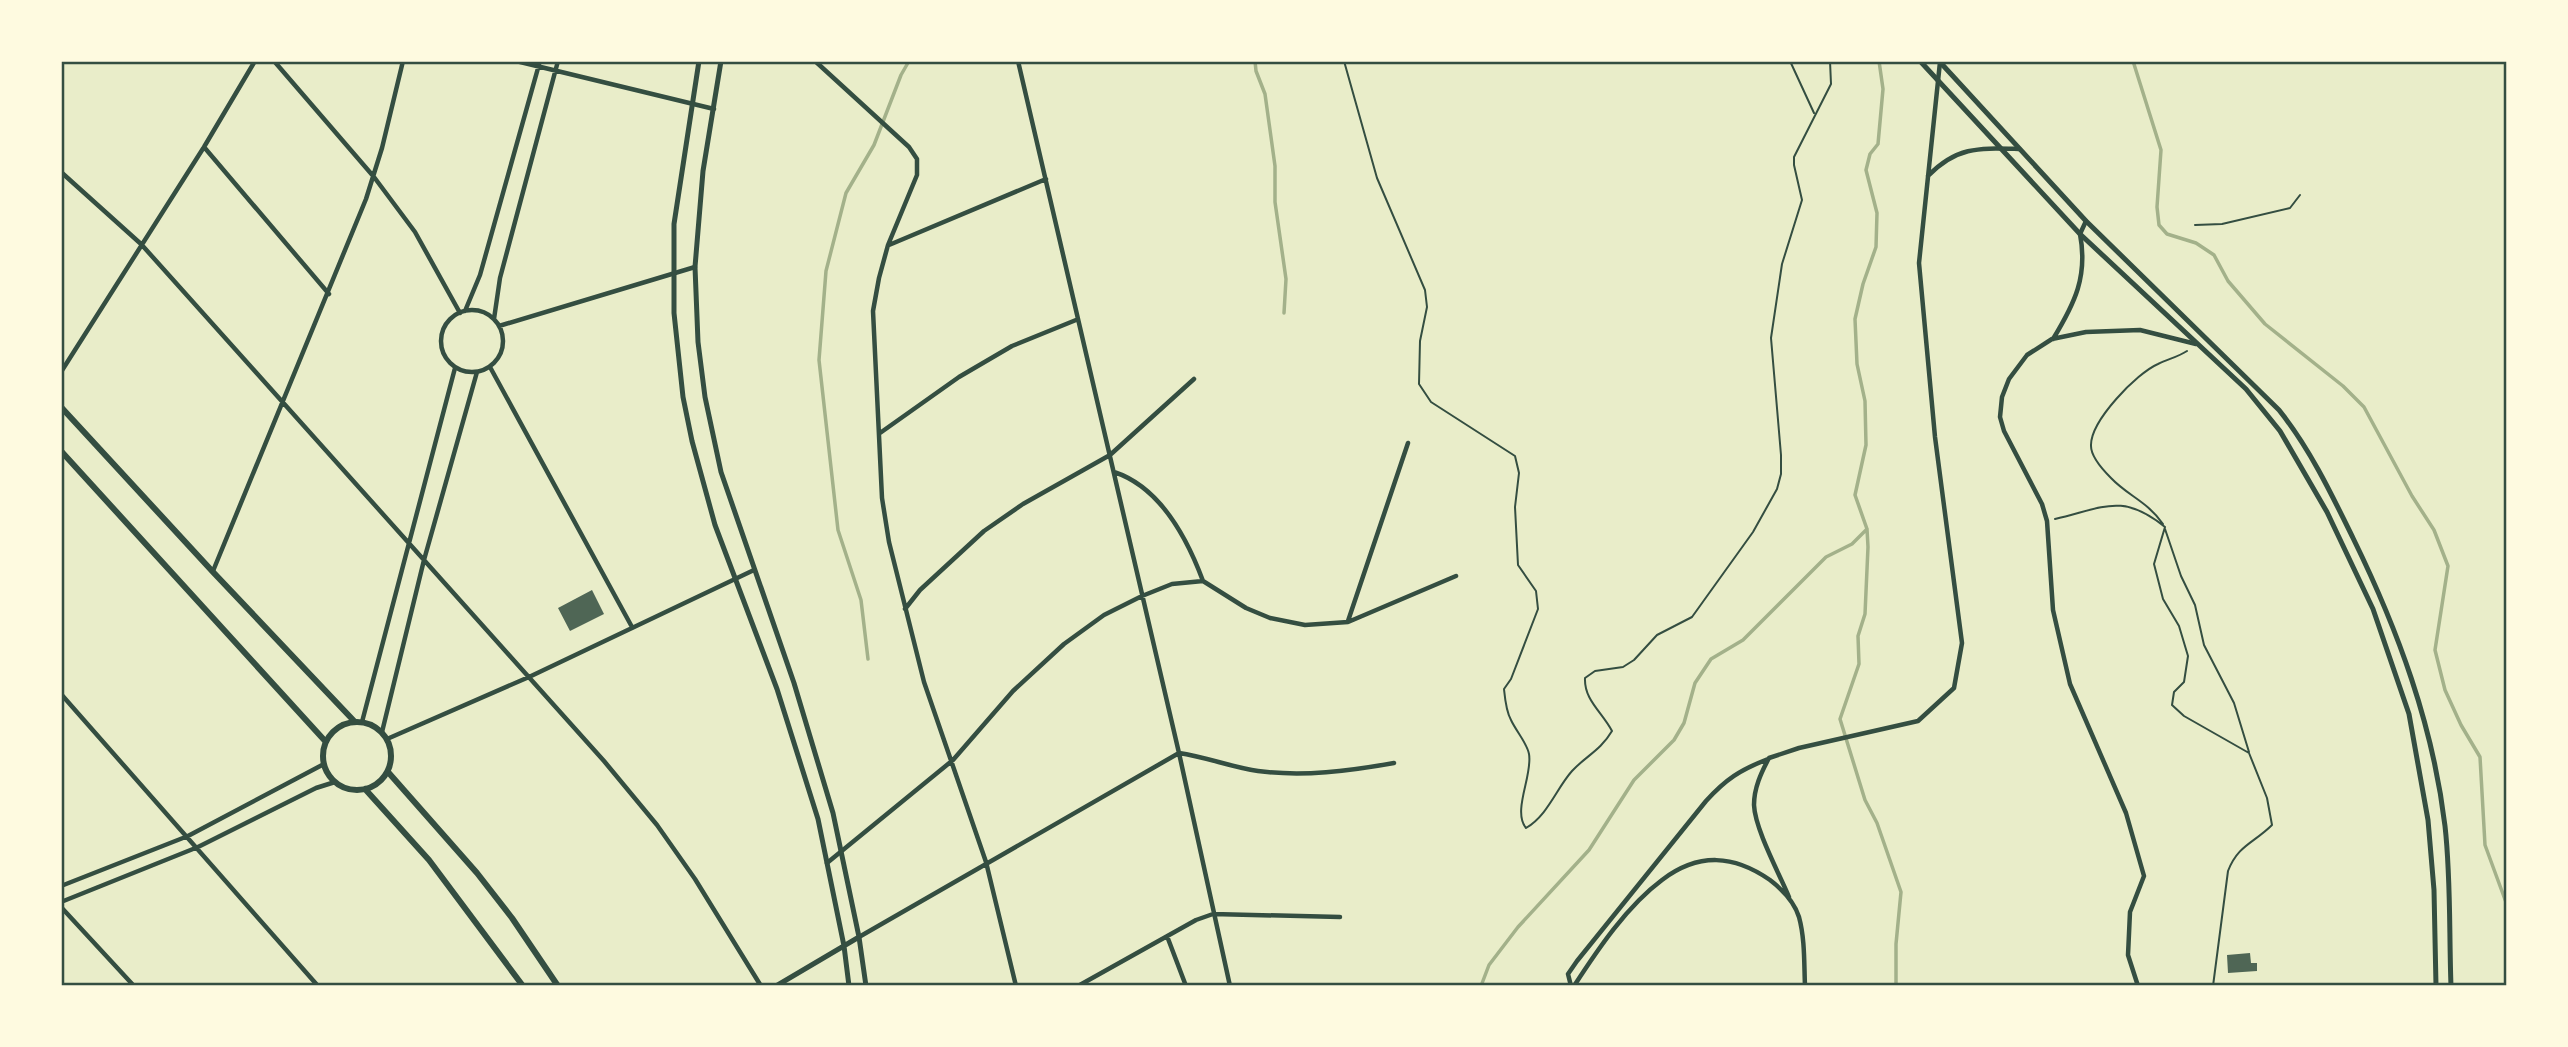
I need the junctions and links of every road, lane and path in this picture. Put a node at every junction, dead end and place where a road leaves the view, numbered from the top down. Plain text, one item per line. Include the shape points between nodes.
1 (255, 61) edge
2 (274, 61) edge
3 (403, 61) edge
4 (516, 61) edge
5 (558, 61) edge
6 (699, 61) edge
7 (721, 61) edge
8 (815, 61) edge
9 (1018, 61) edge
10 (1344, 61) edge
11 (1790, 61) edge
12 (1830, 61) edge
13 (1920, 61) edge
14 (1939, 62) edge
15 (539, 64) edge
16 (555, 72) junction
17 (1938, 78) junction
18 (692, 105) junction
19 (714, 109) junction
20 (1815, 114) junction
21 (204, 147) junction
22 (1999, 149) junction
23 (2019, 149) junction
24 (61, 172) edge
25 (1928, 176) junction
26 (374, 177) junction
27 (1046, 179) junction
28 (2300, 195) dead end
29 (2087, 221) junction
30 (2195, 225) dead end
31 (2080, 233) junction
32 (141, 244) junction
33 (888, 245) junction
34 (695, 267) junction
35 (673, 272) junction
36 (329, 293) junction
37 (462, 312) junction
38 (494, 319) junction
39 (1076, 320) junction
40 (499, 326) junction
41 (2052, 339) junction
42 (2199, 345) junction
43 (491, 367) junction
44 (455, 368) junction
45 (61, 372) edge
46 (477, 372) junction
47 (1194, 379) dead end
48 (283, 402) junction
49 (61, 407) edge
50 (879, 433) junction
51 (1408, 443) dead end
52 (61, 451) edge
53 (1110, 455) junction
54 (1113, 472) junction
55 (2048, 521) junction
56 (2165, 527) junction
57 (408, 542) junction
58 (424, 560) junction
59 (754, 570) junction
60 (213, 572) junction
61 (1456, 576) dead end
62 (734, 580) junction
63 (1203, 582) junction
64 (1142, 596) junction
65 (905, 609) junction
66 (1348, 622) junction
67 (632, 627) junction
68 (529, 677) junction
69 (61, 694) edge
70 (358, 722) junction
71 (382, 732) junction
72 (387, 739) junction
73 (326, 742) junction
74 (1179, 753) junction
75 (2249, 753) junction
76 (1769, 758) junction
77 (953, 760) junction
78 (1394, 763) dead end
79 (324, 764) junction
80 (388, 772) junction
81 (335, 782) junction
82 (365, 789) junction
83 (188, 835) junction
84 (198, 847) junction
85 (842, 852) junction
86 (986, 862) junction
87 (827, 863) junction
88 (61, 886) edge
89 (1790, 897) junction
90 (61, 905) edge
91 (1213, 914) junction
92 (1340, 917) dead end
93 (1167, 936) junction
94 (859, 937) junction
95 (844, 946) junction
96 (134, 986) edge
97 (318, 986) edge
98 (523, 986) edge
99 (558, 986) edge
100 (761, 986) edge
101 (776, 986) edge
102 (849, 986) edge
103 (866, 986) edge
104 (1016, 986) edge
105 (1078, 986) edge
106 (1186, 986) edge
107 (1230, 986) edge
108 (1572, 986) edge
109 (1805, 986) edge
110 (2138, 986) edge
111 (2213, 986) edge
112 (2436, 986) edge
113 (2451, 986) edge

1 - 21 street
2 - 26 street
3 - 26 street
4 - 15 street
5 - 16 street
6 - 18 street
7 - 19 street
8 - 33 street via 918,159 917,175
9 - 27 street
10 - 20 lane via 1377,178 1425,290 1419,384 1432,402 1515,456 1519,473 1514,507 1518,565 1536,591 1538,609 1504,689 1509,717 1529,753 1521,809 1527,828 1542,815 1572,771 1603,745 1612,731 1592,703 1585,678 1595,671 1623,667 1657,635 1692,617 1753,532 1777,489 1781,455 1771,338 1782,264 1802,200 1794,157
11 - 20 lane
12 - 20 lane via 1831,84
13 - 17 street
14 - 17 street
14 - 23 street
15 - 16 street
15 - 37 street via 483,267
16 - 18 street
16 - 38 street via 500,278
17 - 22 street
17 - 25 street
18 - 19 street
18 - 35 street via 676,211
19 - 34 street via 702,171
21 - 32 street
21 - 36 street
22 - 23 street
22 - 25 street via 1953,155
22 - 31 street
23 - 29 street
24 - 32 street
25 - 76 street via 1919,263 1962,643 1954,688 1918,721
26 - 36 street
26 - 37 street via 415,232
27 - 33 street
27 - 39 street
28 - 30 path via 2290,208 2221,224
29 - 31 street
29 - 113 street via 2290,424 2324,479 2380,594 2423,714 2444,823
31 - 41 street via 2084,255 2081,278 2074,302
31 - 42 street
32 - 45 street
32 - 48 street
33 - 50 street via 873,311
34 - 35 street
34 - 59 street via 698,342 709,422
35 - 40 street
35 - 62 street via 678,358 688,419 701,479
36 - 48 street
37 - 38 street via 478,311
37 - 44 street via 446,325 441,344
38 - 40 street
39 - 50 street via 1001,352
39 - 53 street
40 - 43 street via 503,343
41 - 42 street via 2086,332 2140,330
41 - 55 street via 2027,355 2008,379 2000,417
42 - 56 path via 2156,364 2134,381 2110,406 2091,445 2112,479 2152,509
42 - 112 street via 2246,389 2280,431 2327,512 2373,609 2409,714 2428,820
43 - 46 street
43 - 67 street
44 - 46 street
44 - 57 street
46 - 58 street
47 - 53 street
48 - 57 street
48 - 60 street
49 - 60 main road
50 - 65 street via 884,509
51 - 66 street
52 - 73 main road
53 - 54 street
53 - 65 street via 984,531
54 - 63 street via 1130,477 1147,490 1177,528
54 - 64 street
55 - 56 path via 2125,505
55 - 110 street via 2053,610 2070,684 2126,813 2144,876 2130,912 2128,955
56 - 75 path via 2195,605 2204,645 2234,704
56 - 75 path via 2154,564 2163,599 2179,626 2188,656 2184,682 2172,705
57 - 58 street
57 - 70 street
58 - 68 street
58 - 71 street
59 - 62 street
59 - 85 street via 794,682
60 - 70 main road
61 - 66 street
62 - 67 street
62 - 87 street via 777,689 818,819
63 - 64 street via 1172,584
63 - 66 street via 1270,618 1305,625
64 - 74 street
64 - 77 street via 1104,615 1064,644 1013,691
65 - 77 street via 924,682
67 - 68 street
68 - 72 street
68 - 100 street via 657,825
69 - 83 street
70 - 71 main road
70 - 73 main road via 343,725
71 - 72 main road
72 - 80 main road via 391,755
73 - 79 main road
74 - 78 street via 1250,769 1296,773
74 - 86 street
74 - 91 street
75 - 111 path via 2267,797 2272,825 2243,846 2231,864
76 - 89 street via 1760,774 1754,806
76 - 108 street via 1741,769 1706,801 1577,961 1568,974
77 - 85 street
77 - 86 street
79 - 81 main road
79 - 83 street
80 - 82 main road
80 - 99 main road via 477,873
81 - 82 main road via 344,788
81 - 84 street
82 - 98 main road via 429,860
83 - 84 street
83 - 88 street
84 - 90 street
84 - 97 street
85 - 87 street
85 - 94 street
86 - 94 street
86 - 104 street
87 - 95 street
89 - 108 street via 1737,862 1702,861 1684,867 1645,895
89 - 109 street via 1799,916
90 - 96 street
91 - 92 street
91 - 93 street
91 - 107 street
93 - 105 street
93 - 106 street
94 - 95 street
94 - 103 street
95 - 101 street
95 - 102 street

